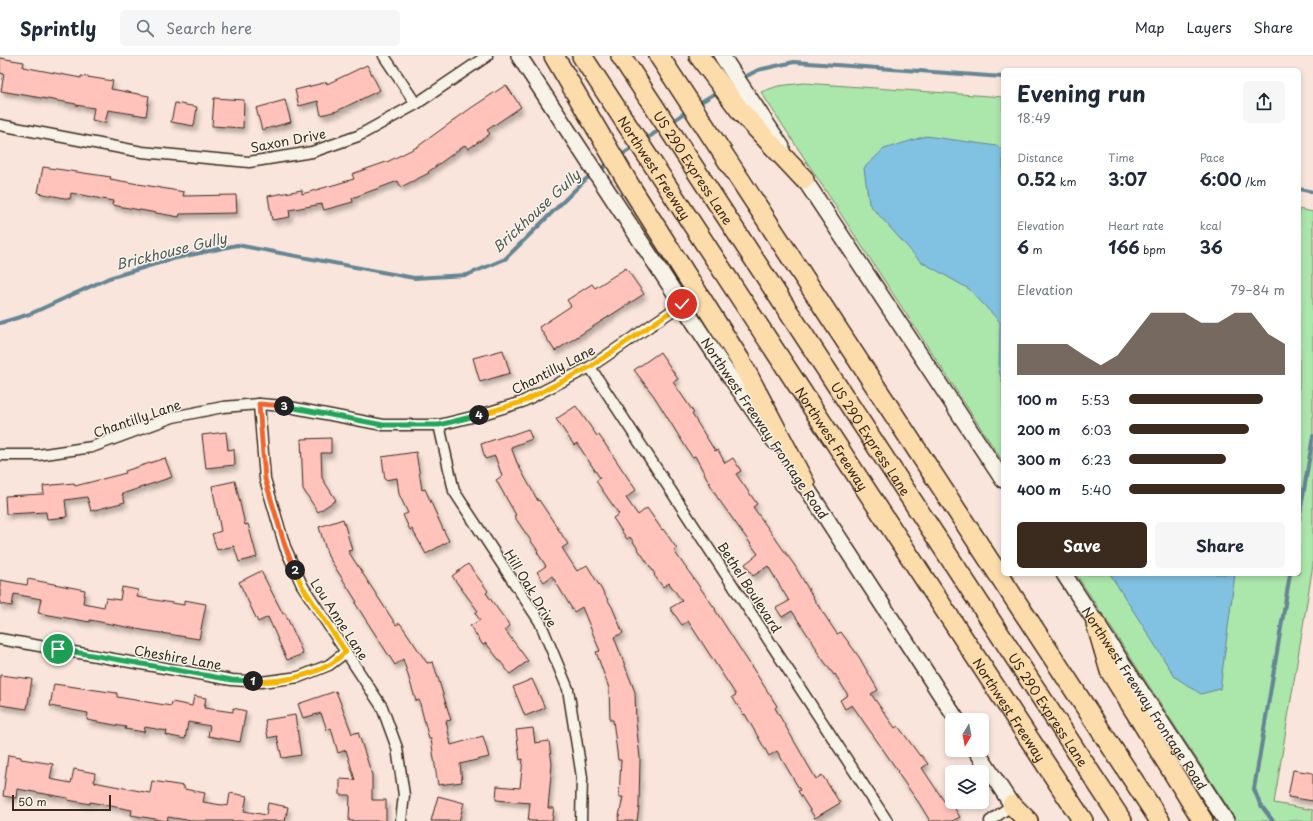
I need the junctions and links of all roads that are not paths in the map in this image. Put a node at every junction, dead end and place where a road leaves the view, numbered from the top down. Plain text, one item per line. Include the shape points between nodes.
1 (384, 56) edge
2 (488, 56) edge
3 (519, 56) edge
4 (554, 56) edge
5 (582, 56) edge
6 (621, 56) edge
7 (659, 56) edge
8 (722, 56) edge
9 (702, 59) edge
10 (416, 104) junction
11 (748, 109) junction
12 (0, 125) edge
13 (804, 178) joint
14 (682, 304) junction
15 (590, 367) junction
16 (259, 404) junction
17 (439, 425) junction
18 (0, 455) edge
19 (1001, 477) edge
20 (805, 484) junction
21 (1065, 576) edge
22 (1096, 623) junction
23 (0, 639) edge
24 (346, 652) junction
25 (952, 713) edge
26 (981, 757) edge
27 (1012, 805) junction
28 (401, 821) edge
29 (581, 821) edge
30 (887, 821) edge
31 (990, 821) edge
32 (1022, 821) edge
33 (1028, 821) edge
34 (1083, 821) edge
35 (1122, 821) edge
36 (1160, 821) edge
37 (1203, 821) edge
38 (1226, 821) edge

1 - 10 street
2 - 10 street, Saxon Drive
3 - 14 main road, Northwest Freeway Frontage Road
4 - 20 highway via 630,186 740,360
5 - 34 highway, Northwest Freeway
6 - 35 highway, US 290 Express Lane
7 - 36 highway
8 - 11 main road
9 - 11 highway
10 - 12 street, Saxon Drive via 358,136 312,152 249,162 142,152
11 - 13 highway
13 - 19 main road
14 - 15 street, Chantilly Lane
14 - 20 main road, Northwest Freeway Frontage Road
15 - 17 street, Chantilly Lane via 522,402
15 - 30 street, Bethel Boulevard
16 - 17 street, Chantilly Lane via 284,406 383,425
16 - 18 street, Chantilly Lane via 223,407 173,417 92,447 38,455
16 - 24 street, Lou Anne Lane via 265,479 285,546 302,586
17 - 29 street, Hill Oak Drive via 454,491 540,622 568,688 582,777
20 - 25 main road, Northwest Freeway Frontage Road
21 - 22 main road, Northwest Freeway Frontage Road
22 - 37 highway via 1110,671
22 - 38 main road, Northwest Freeway Frontage Road
23 - 24 street, Cheshire Lane via 232,680 261,682 299,677 329,665
24 - 28 street, Lou Anne Lane via 382,707 397,748 404,795
26 - 27 main road
27 - 31 street
27 - 32 main road
27 - 33 highway

